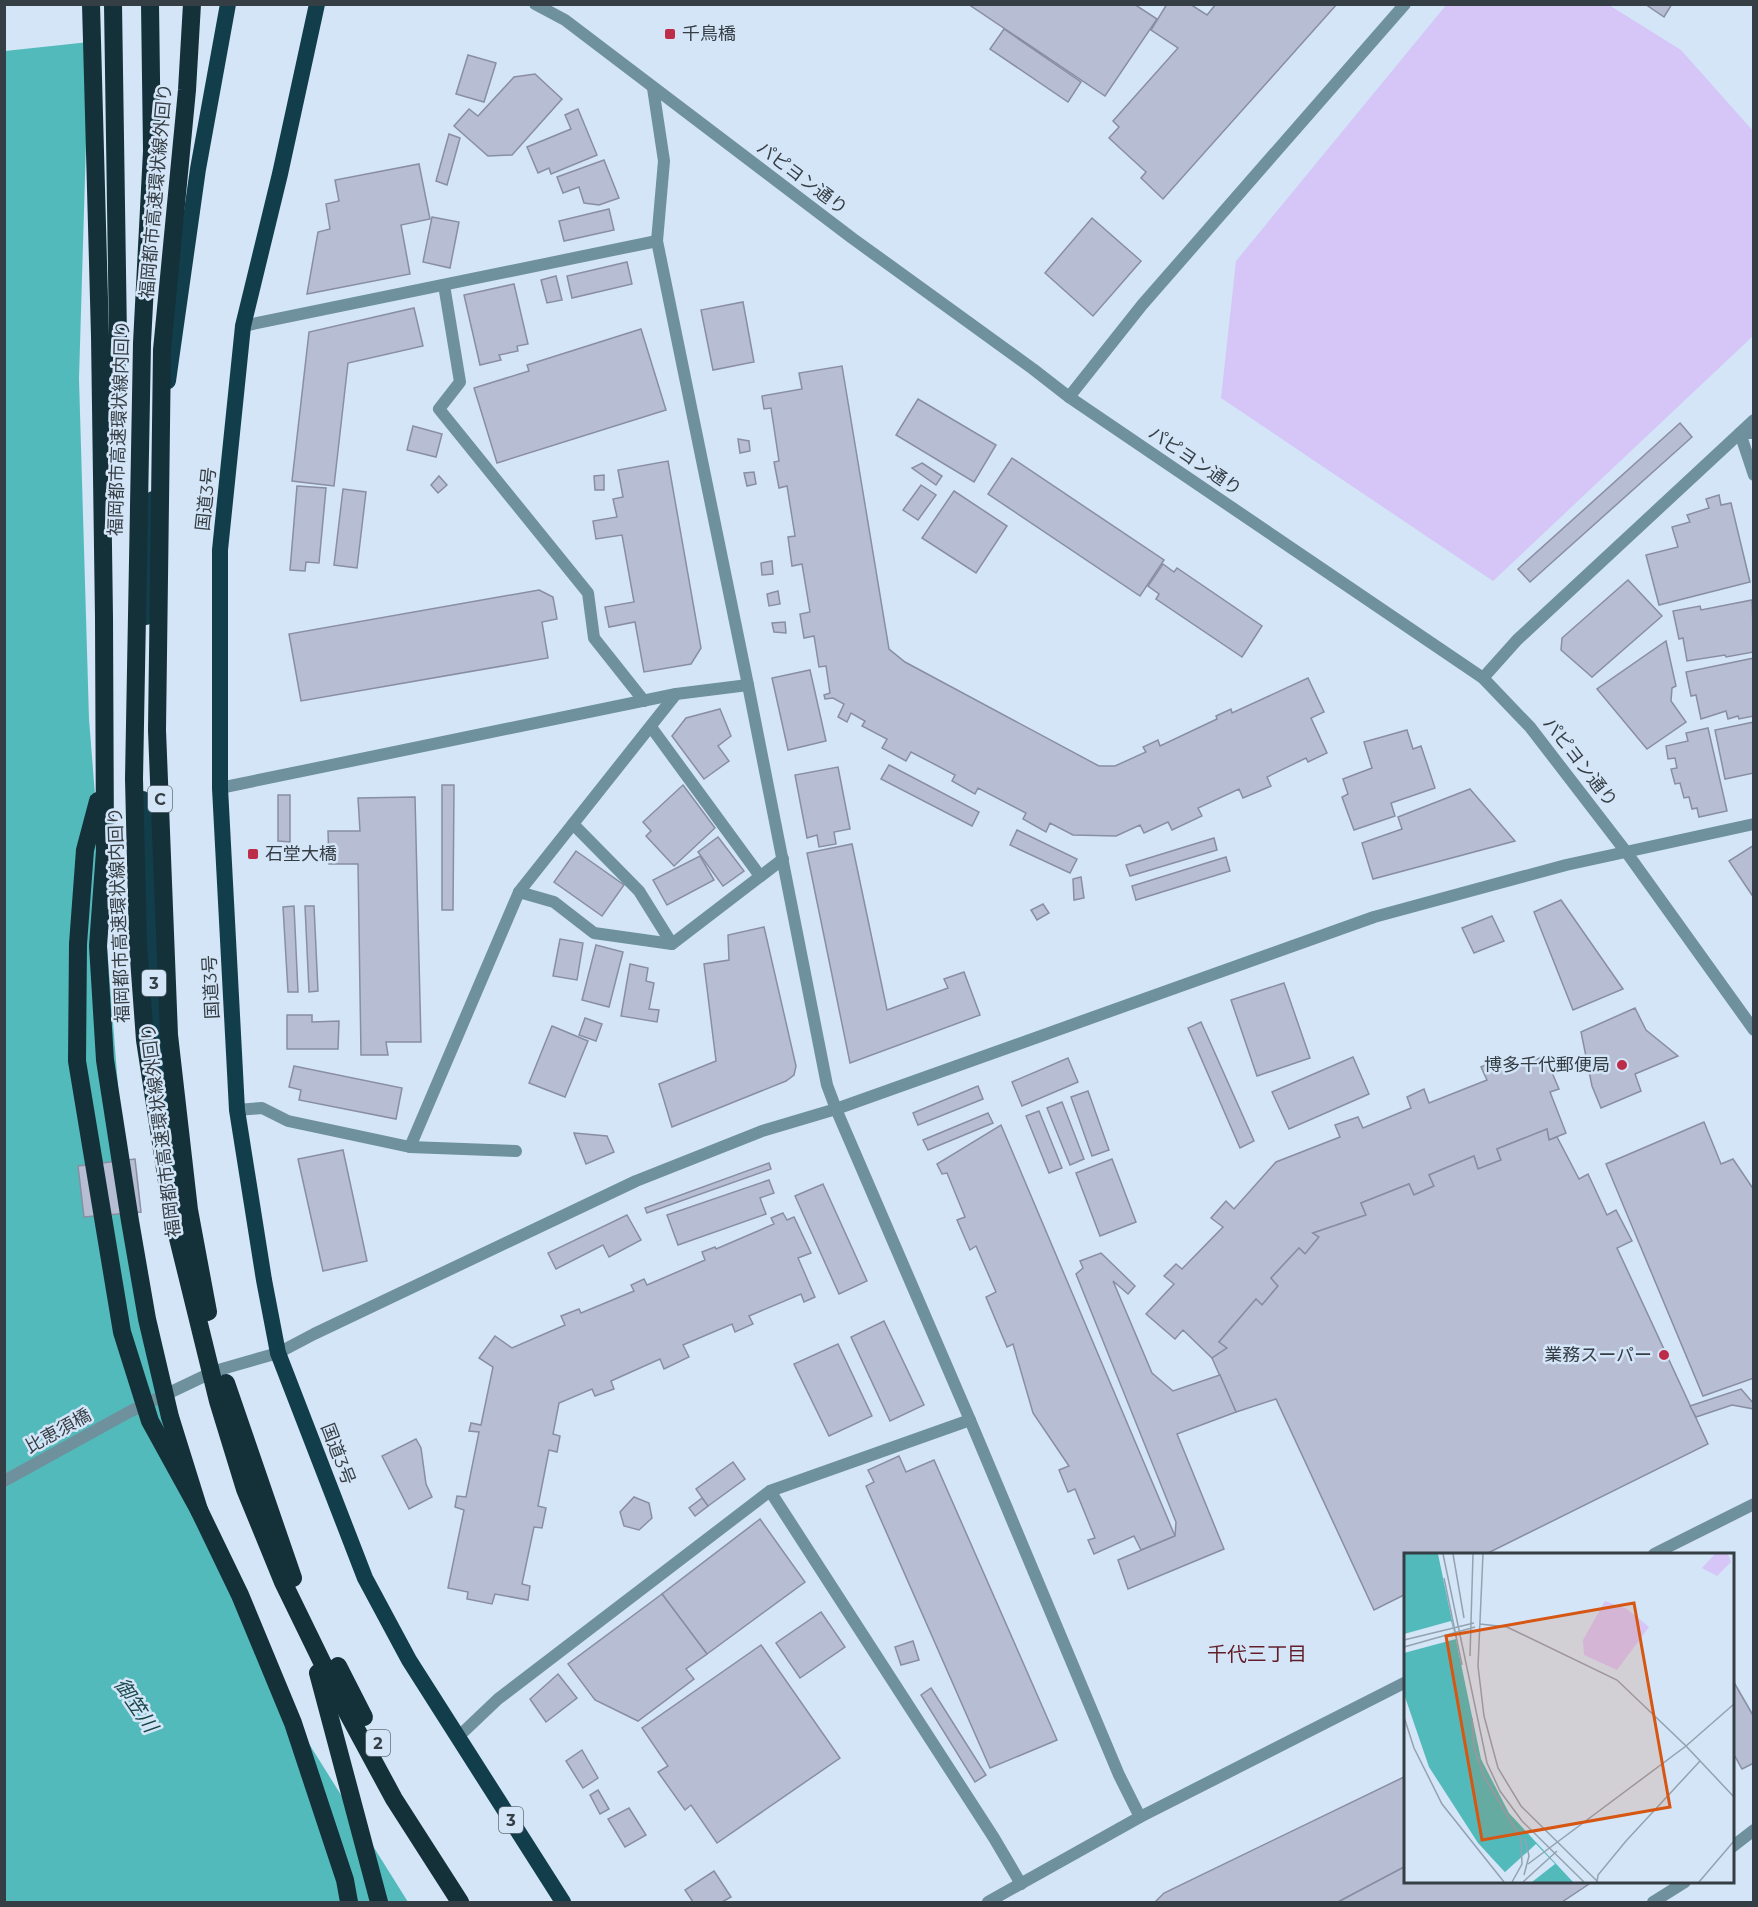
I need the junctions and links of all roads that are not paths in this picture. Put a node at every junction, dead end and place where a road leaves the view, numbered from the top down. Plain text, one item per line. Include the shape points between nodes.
1 (91, 4) edge
2 (113, 4) edge
3 (150, 4) edge
4 (192, 4) edge
5 (228, 4) edge
6 (317, 4) edge
7 (535, 4) edge
8 (1405, 4) edge
9 (653, 88) junction
10 (657, 241) junction
11 (444, 285) junction
12 (243, 326) junction
13 (1069, 398) junction
14 (1754, 420) edge
15 (1740, 433) junction
16 (1754, 433) edge
17 (1754, 475) edge
18 (104, 617) junction
19 (1483, 678) junction
20 (748, 685) junction
21 (676, 694) junction
22 (644, 701) junction
23 (651, 728) junction
24 (104, 778) junction
25 (220, 788) junction
26 (573, 824) junction
27 (1754, 824) edge
28 (1627, 853) junction
29 (783, 859) junction
30 (760, 876) junction
31 (519, 892) junction
32 (672, 944) junction
33 (1754, 1030) edge
34 (836, 1109) junction
35 (237, 1110) junction
36 (410, 1147) junction
37 (516, 1151) dead end
38 (278, 1353) junction
39 (214, 1371) junction
40 (970, 1420) junction
41 (4, 1481) edge
42 (770, 1491) junction
43 (1754, 1504) edge
44 (199, 1510) junction
45 (1656, 1553) edge
46 (294, 1578) junction
47 (1404, 1683) edge
48 (458, 1737) junction
49 (1140, 1817) junction
50 (1754, 1830) edge
51 (1734, 1845) edge
52 (1682, 1883) edge
53 (1021, 1884) junction
54 (349, 1902) edge
55 (380, 1902) edge
56 (460, 1902) edge
57 (467, 1902) edge
58 (472, 1902) edge
59 (563, 1902) edge
60 (988, 1902) edge
61 (1653, 1902) edge

1 - 18 highway
2 - 18 highway via 118,338
3 - 56 highway, 福岡都市高速環状線内回り / C via 152,151 142,343 135,814 138,945 146,1040 172,1214 218,1401 245,1489 283,1582 394,1799
4 - 46 highway, 福岡都市高速環状線外回り / C via 162,361 157,730 169,1035 189,1210 207,1306 229,1397
5 - 39 highway, 3 via 198,169 148,545 142,788 157,1035 180,1211
6 - 12 highway, 国道3号 / 3
7 - 9 street, パピヨン通り via 565,20
8 - 13 street via 1142,305
9 - 10 street via 664,161
9 - 13 street, パピヨン通り
10 - 11 street
10 - 20 street
11 - 12 street
11 - 22 street via 460,382 439,409 588,593 594,638
12 - 25 highway, 国道3号 / 3 via 220,550
13 - 19 street, パピヨン通り
14 - 15 street
15 - 16 street
15 - 17 street
15 - 19 street via 1517,640
18 - 24 highway
19 - 28 street, パピヨン通り via 1530,727
20 - 21 street
20 - 29 street
21 - 22 street
21 - 23 street
22 - 25 street
23 - 26 street
23 - 30 street
24 - 44 highway via 105,851 99,946 105,1060 147,1319 170,1417
24 - 44 highway via 85,850 78,944 77,1061 122,1332 150,1422
25 - 35 highway, 国道3号 / 3
26 - 31 street
26 - 32 street via 639,891
27 - 28 street, 比恵須橋
28 - 33 street, パピヨン通り
28 - 34 street, 比恵須橋 via 1566,865 1374,917
29 - 30 street
29 - 34 street via 827,1084
30 - 32 street
31 - 32 street via 554,902 594,933
31 - 36 street
34 - 38 street, 比恵須橋 via 762,1131 636,1181
34 - 40 street
35 - 36 street via 262,1108 288,1121
35 - 38 highway, 国道3号 / 3
36 - 37 street
38 - 39 street, 比恵須橋
38 - 48 highway, 国道3号 / 3 via 365,1578
39 - 41 street, 比恵須橋 via 129,1412
39 - 57 highway, 3 via 299,1610 397,1792
40 - 42 street
40 - 49 street
42 - 48 street via 498,1699
42 - 53 street
43 - 45 street
44 - 54 highway via 240,1595 293,1723
46 - 55 highway, 2
46 - 58 highway, 福岡都市高速環状線外回り / 2 via 404,1794
47 - 49 street
48 - 59 highway, 国道3号 / 3
49 - 53 street
50 - 51 street
52 - 61 street
53 - 60 street

